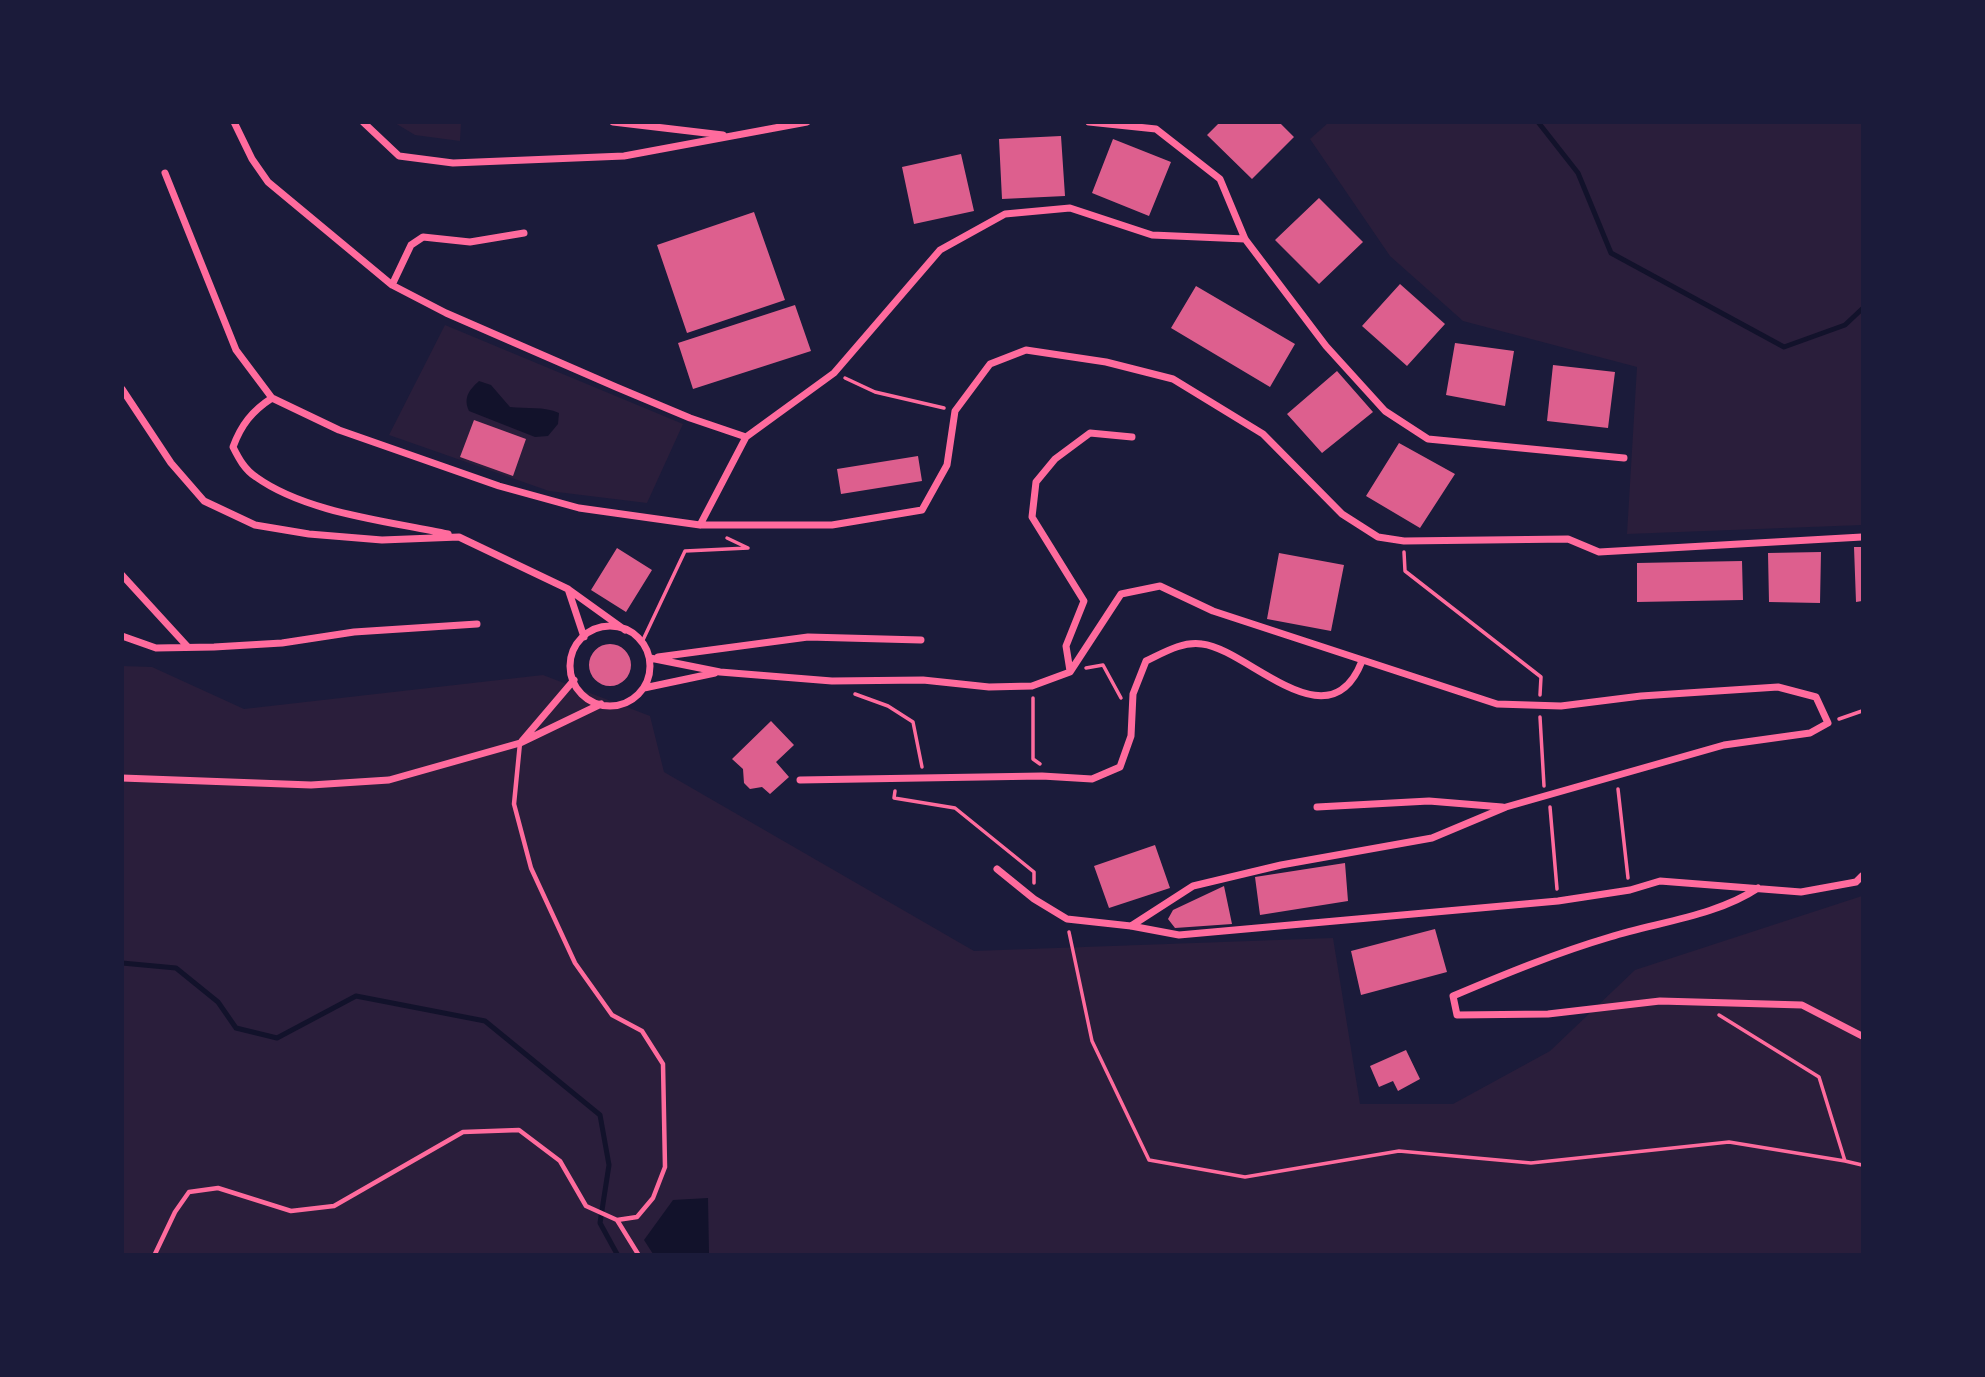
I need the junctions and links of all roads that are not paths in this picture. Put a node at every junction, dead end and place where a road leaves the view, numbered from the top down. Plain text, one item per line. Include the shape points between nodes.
1 (234, 122) edge
2 (363, 122) edge
3 (612, 122) edge
4 (807, 122) edge
5 (1089, 122) edge
6 (731, 136) junction
7 (165, 173) dead end
8 (524, 233) dead end
9 (1245, 239) junction
10 (392, 285) junction
11 (122, 389) edge
12 (272, 398) junction
13 (746, 437) junction
14 (1132, 437) dead end
15 (1624, 458) dead end
16 (700, 526) junction
17 (458, 537) junction
18 (1863, 537) edge
19 (122, 575) edge
20 (568, 589) junction
21 (477, 624) dead end
22 (625, 630) junction
23 (122, 636) edge
24 (584, 637) junction
25 (921, 640) dead end
26 (187, 646) junction
27 (650, 658) junction
28 (1362, 661) junction
29 (720, 672) junction
30 (1070, 672) junction
31 (574, 680) junction
32 (644, 688) junction
33 (601, 704) junction
34 (520, 743) junction
35 (122, 778) edge
36 (800, 780) dead end
37 (1317, 807) dead end
38 (1506, 807) junction
39 (997, 869) dead end
40 (1863, 876) edge
41 (1758, 888) junction
42 (1131, 926) junction
43 (1863, 1036) edge
44 (617, 1220) junction
45 (155, 1255) edge
46 (638, 1255) edge

1 - 10 street via 268,182
2 - 6 street via 399,156 453,163 624,156
3 - 6 street
4 - 6 street
5 - 9 street via 1156,129 1220,179
7 - 12 street via 236,350
8 - 10 street via 470,242 424,237 411,245
9 - 13 street via 1152,235 1070,208 1005,214 940,250 834,373
9 - 15 street via 1326,346 1385,411 1428,439
10 - 13 street via 615,387
11 - 17 street via 171,463 204,501 255,525 382,540
12 - 16 street via 339,430 499,486 579,508
12 - 17 street via 246,420 233,447 256,477 307,503
13 - 16 street
14 - 30 street via 1090,433 1055,459 1036,482 1032,517 1084,601 1066,646
16 - 18 street via 832,525 922,510 947,464 955,411 989,364 1026,350 1106,362 1173,379 1263,434 1342,514 1378,537 1404,541 1568,539 1598,552
17 - 20 street
19 - 26 street
20 - 22 street
20 - 24 street
21 - 26 street via 354,632 282,643
22 - 24 street via 603,626
22 - 27 street via 635,634
23 - 26 street via 156,648
24 - 31 street via 570,657
25 - 27 street via 808,637
27 - 29 street
27 - 32 street
28 - 30 street via 1213,611 1160,586 1121,594
28 - 36 street via 1354,679 1340,692 1310,695 1202,643 1176,647 1146,661 1133,694 1131,736 1120,767 1092,779
28 - 38 street via 1497,704 1540,705 1778,687 1816,697 1828,723 1810,733 1724,745
29 - 30 street via 999,687 1032,686
29 - 32 street
31 - 33 street via 589,701
31 - 34 street
32 - 33 street via 626,704
33 - 34 street
34 - 35 street via 389,780 311,785
34 - 44 lane via 514,804 531,869 575,963 612,1015 642,1031 663,1064 665,1167 653,1198 637,1217
37 - 38 street via 1429,801
38 - 42 street via 1432,838 1193,886
39 - 42 street via 1067,919
40 - 41 street via 1856,882 1801,892
41 - 42 street via 1660,881 1559,901 1179,935
41 - 43 street via 1736,903 1535,961 1453,996 1457,1015 1548,1014 1660,1001 1802,1005
44 - 45 lane via 586,1206 560,1161 519,1130 463,1132 334,1206 291,1212 218,1188 189,1192
44 - 46 lane

